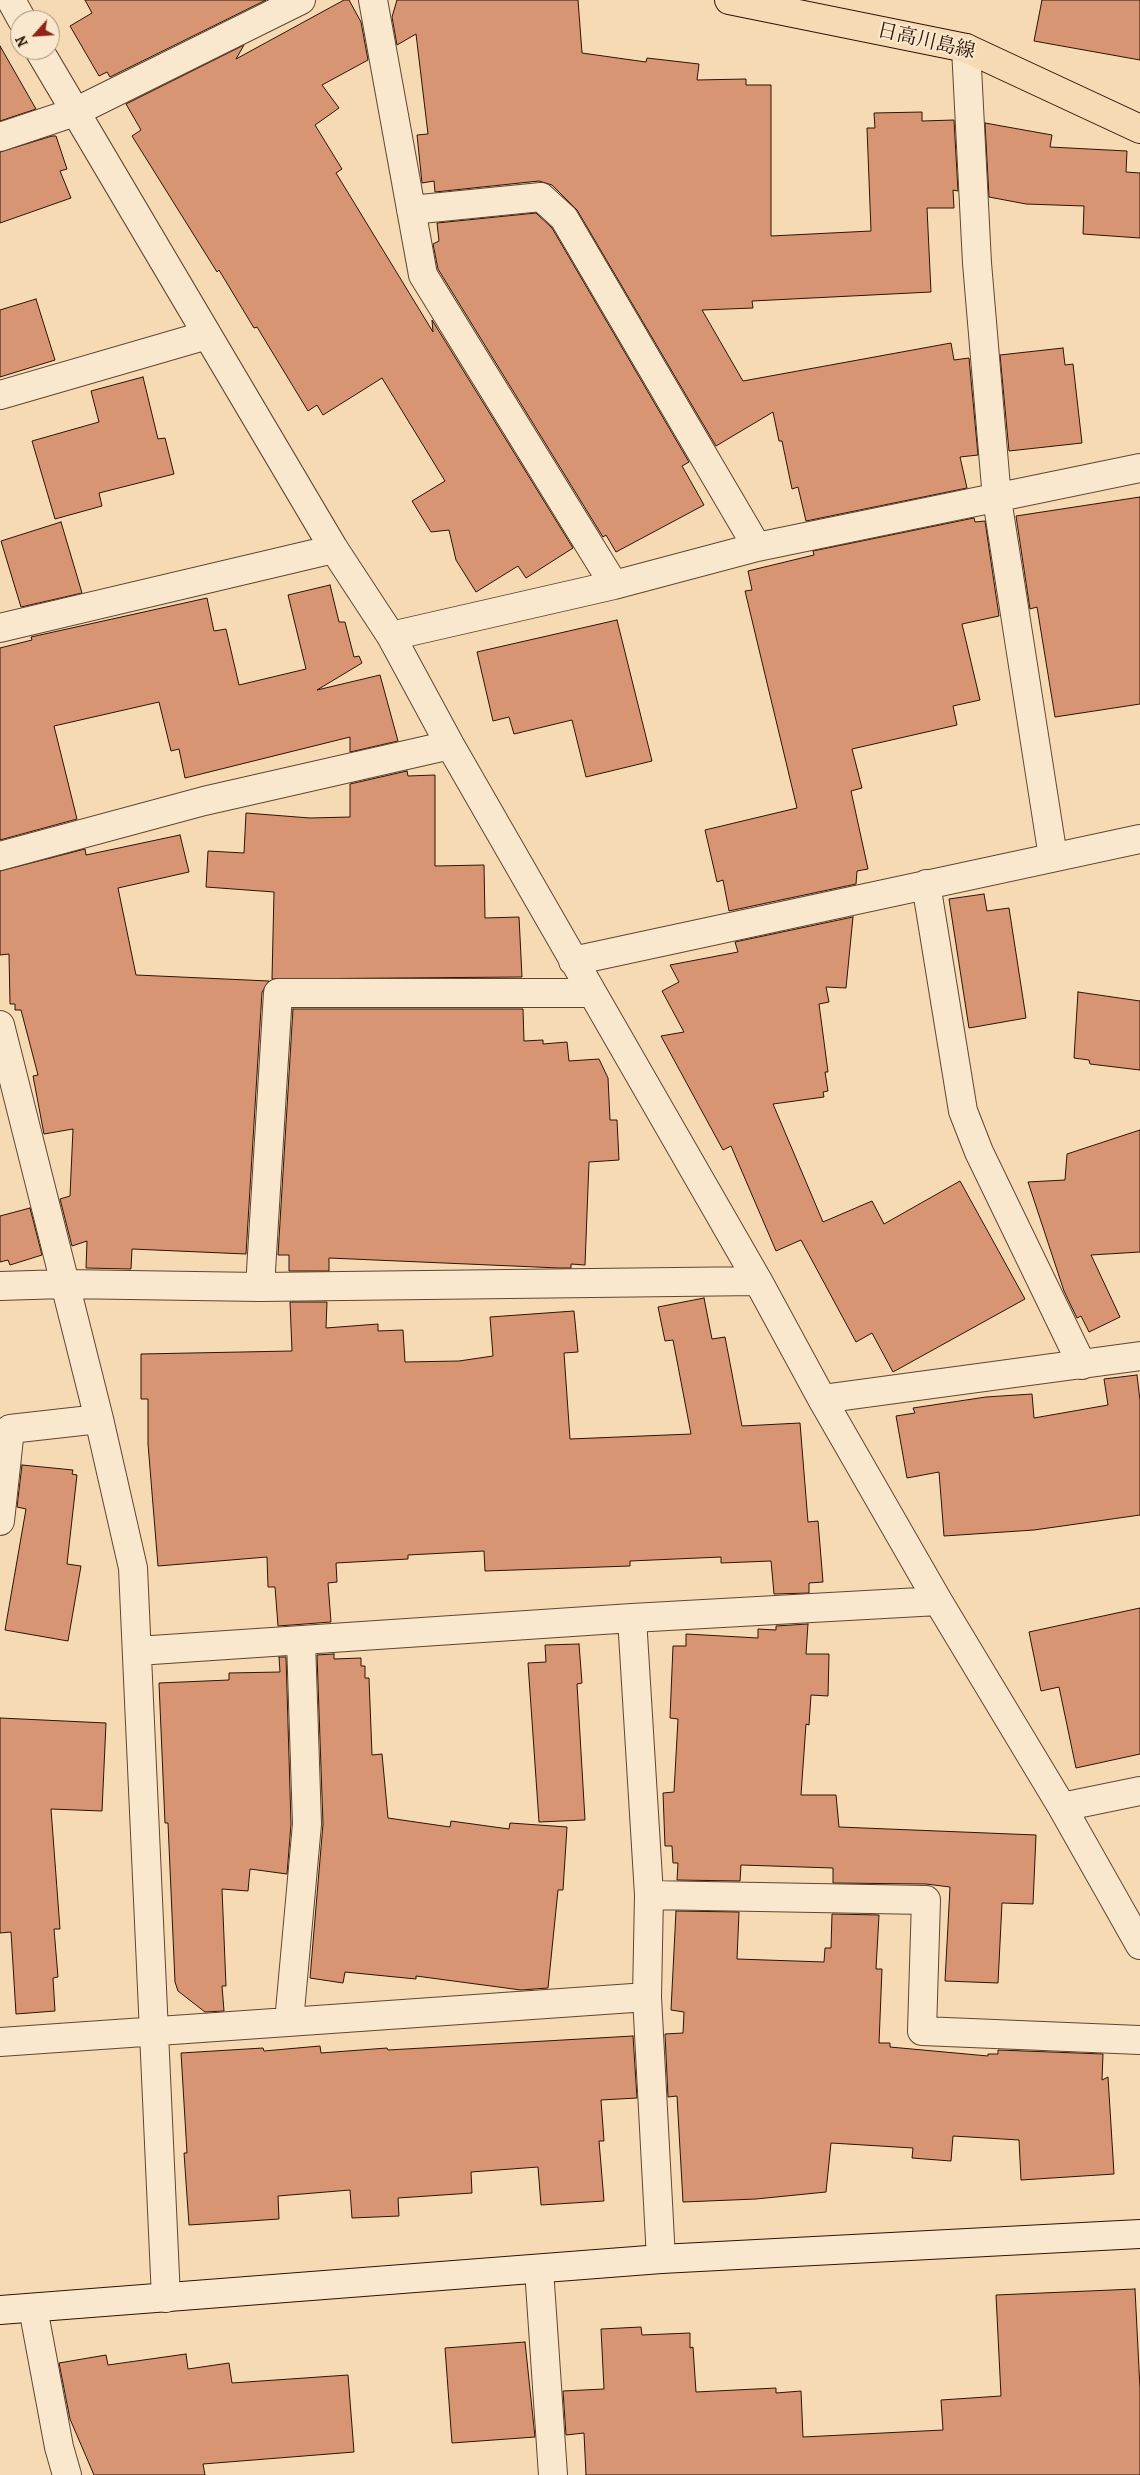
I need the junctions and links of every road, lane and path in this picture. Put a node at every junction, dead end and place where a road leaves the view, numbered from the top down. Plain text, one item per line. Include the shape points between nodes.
1 (301, 0) edge
2 (373, 0) edge
3 (729, 0) edge
4 (966, 48) junction
5 (45, 60) edge
6 (74, 112) junction
7 (1140, 128) edge
8 (0, 137) edge
9 (411, 210) junction
10 (207, 335) junction
11 (0, 395) edge
12 (1140, 468) edge
13 (996, 499) junction
14 (757, 548) junction
15 (334, 549) junction
16 (614, 585) junction
17 (0, 628) edge
18 (391, 636) junction
19 (450, 745) junction
20 (1140, 839) edge
21 (0, 856) edge
22 (1054, 857) junction
23 (926, 884) junction
24 (574, 962) junction
25 (592, 993) junction
26 (0, 1025) edge
27 (758, 1281) junction
28 (64, 1284) junction
29 (0, 1286) edge
30 (260, 1287) junction
31 (1140, 1356) edge
32 (1082, 1366) junction
33 (822, 1399) junction
34 (99, 1419) junction
35 (0, 1520) edge
36 (938, 1600) junction
37 (632, 1618) junction
38 (301, 1641) junction
39 (137, 1651) junction
40 (1140, 1791) edge
41 (1062, 1807) junction
42 (649, 1895) junction
43 (1140, 1945) edge
44 (648, 1997) junction
45 (289, 2022) junction
46 (153, 2030) junction
47 (1140, 2040) edge
48 (0, 2042) edge
49 (1140, 2234) edge
50 (661, 2259) junction
51 (539, 2269) junction
52 (166, 2298) junction
53 (33, 2308) junction
54 (0, 2310) edge
55 (67, 2475) edge
56 (553, 2475) edge

1 - 6 street
2 - 9 street
3 - 4 main road, 日高川島線
4 - 7 main road, 日高川島線
4 - 13 street via 977,262
5 - 6 street
6 - 8 street
6 - 10 street
9 - 14 street via 541,197 564,218
9 - 16 street via 423,275
10 - 11 street
10 - 15 street
12 - 13 street
13 - 14 street
13 - 22 street
14 - 16 street
15 - 17 street
15 - 18 street
16 - 18 street
18 - 19 street
19 - 21 street via 204,802
19 - 24 street
20 - 22 street
22 - 23 street
23 - 24 street
23 - 32 street via 963,1111 979,1152
24 - 25 street
25 - 27 street
25 - 30 street via 278,993
26 - 28 street
27 - 30 street
27 - 33 street
28 - 29 street
28 - 30 street
28 - 34 street
31 - 32 street
32 - 33 street
33 - 36 street
34 - 35 street via 10,1429
34 - 39 street via 133,1568
36 - 37 street
36 - 41 street
37 - 38 street
37 - 42 street
38 - 39 street
38 - 45 street via 307,1824
39 - 46 street
40 - 41 street
41 - 43 street
42 - 44 street
42 - 47 street via 926,1900 922,2031
44 - 45 street
44 - 50 street
45 - 46 street
46 - 48 street
46 - 52 street
49 - 50 street
50 - 51 street
51 - 52 street
51 - 56 street
52 - 53 street
53 - 54 street
53 - 55 street

